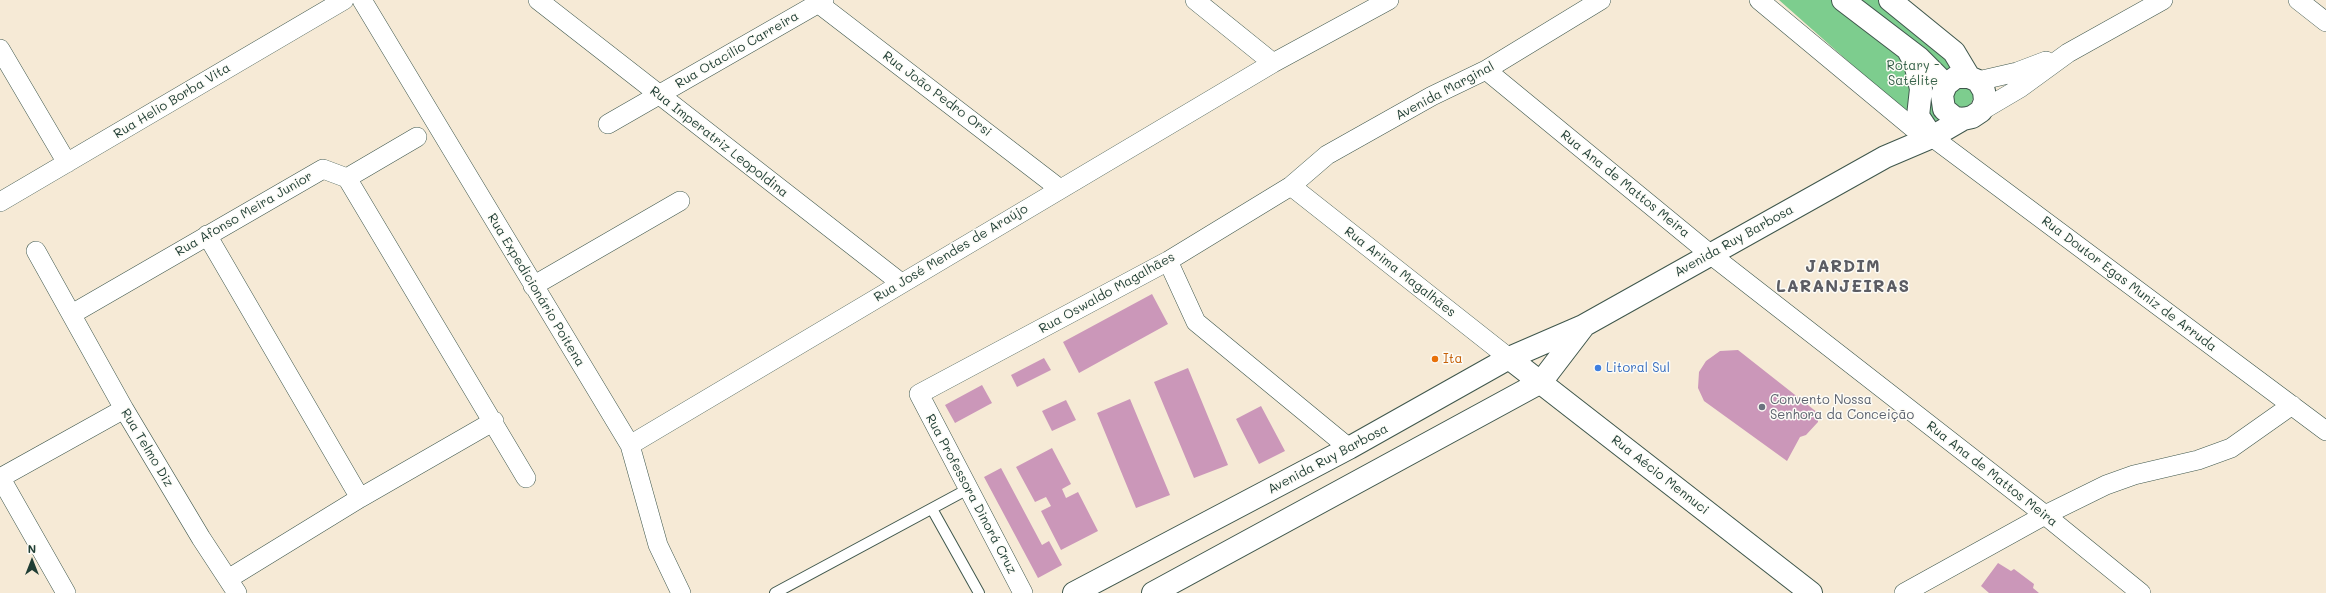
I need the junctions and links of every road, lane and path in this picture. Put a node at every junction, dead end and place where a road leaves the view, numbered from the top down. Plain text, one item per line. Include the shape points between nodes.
1 (344, 0) edge
2 (362, 0) edge
3 (538, 0) edge
4 (1194, 0) edge
5 (1388, 0) edge
6 (1601, 0) edge
7 (1759, 0) edge
8 (1844, 0) edge
9 (1890, 0) edge
10 (2163, 0) edge
11 (2298, 0) edge
12 (819, 1) edge
13 (2326, 22) edge
14 (0, 49) edge
15 (1908, 51) junction
16 (2068, 53) junction
17 (1273, 63) junction
18 (1486, 70) junction
19 (1974, 79) junction
20 (1944, 90) junction
21 (658, 95) junction
22 (1972, 115) junction
23 (1916, 122) junction
24 (608, 124) dead end
25 (1932, 137) junction
26 (417, 138) dead end
27 (1885, 157) junction
28 (67, 163) junction
29 (347, 178) junction
30 (1291, 186) junction
31 (1060, 189) junction
32 (680, 201) dead end
33 (0, 202) edge
34 (207, 235) junction
35 (36, 251) dead end
36 (1710, 254) junction
37 (1168, 261) junction
38 (901, 283) junction
39 (533, 286) junction
40 (72, 314) junction
41 (1583, 326) junction
42 (1509, 358) junction
43 (1541, 382) junction
44 (919, 394) joint
45 (2292, 405) junction
46 (124, 408) junction
47 (494, 421) junction
48 (2326, 431) edge
49 (630, 445) junction
50 (1349, 448) junction
51 (0, 477) edge
52 (526, 478) dead end
53 (968, 489) junction
54 (360, 498) junction
55 (932, 509) junction
56 (2045, 515) junction
57 (232, 586) edge
58 (66, 593) edge
59 (681, 593) edge
60 (774, 593) edge
61 (979, 593) edge
62 (1023, 593) edge
63 (1074, 593) edge
64 (1153, 593) edge
65 (1812, 593) edge
66 (1904, 593) edge
67 (2141, 593) edge

1 - 28 street, Rua Helio Borba Vita
2 - 39 street, Rua Expedicionário Poitena
3 - 21 street, Rua Imperatriz Leopoldina
4 - 17 street
5 - 17 street, Rua José Mendes de Araújo
6 - 18 street, Avenida Marginal
7 - 23 street
8 - 15 street
9 - 19 street via 1954,52
10 - 16 street, Avenida Ruy Barbosa
11 - 13 street
12 - 21 street, Rua Otacílio Carreira
12 - 31 street, Rua João Pedro Orsi
14 - 28 street
15 - 20 street via 1924,62
15 - 23 street via 1921,89
16 - 19 street, Avenida Ruy Barbosa via 2017,72
16 - 22 street, Avenida Ruy Barbosa via 2020,88
17 - 31 street, Rua José Mendes de Araújo
18 - 30 street, Avenida Marginal via 1432,96 1327,156
18 - 36 street, Rua Ana de Mattos Meira
19 - 20 street, Avenida Ruy Barbosa via 1956,77
19 - 22 street via 1984,91 1985,102
20 - 22 street via 1944,109 1955,118
20 - 23 street, Avenida Ruy Barbosa via 1930,102
21 - 24 street, Rua Otacílio Carreira
21 - 38 street, Rua Imperatriz Leopoldina
22 - 25 street, Avenida Ruy Barbosa
23 - 25 street
23 - 27 street, Avenida Ruy Barbosa via 1901,144
25 - 27 street, Avenida Ruy Barbosa
25 - 45 street, Rua Doutor Egas Muniz de Arruda
26 - 29 street
27 - 36 street, Avenida Ruy Barbosa
28 - 33 street, Rua Helio Borba Vita
29 - 34 street, Rua Afonso Meira Junior via 323,169
29 - 47 street
30 - 37 street, Rua Oswaldo Magalhães
30 - 42 street, Rua Arima Magalhães
31 - 38 street, Rua José Mendes de Araújo
32 - 39 street
34 - 40 street, Rua Afonso Meira Junior
34 - 54 street
35 - 40 street, Rua Telmo Diz
36 - 41 street, Avenida Ruy Barbosa
36 - 56 street, Rua Ana de Mattos Meira
37 - 44 street, Rua Oswaldo Magalhães
37 - 50 street via 1196,322
38 - 49 street, Rua José Mendes de Araújo
39 - 49 street, Rua Expedicionário Poitena
40 - 46 street, Rua Telmo Diz
41 - 42 street, Avenida Ruy Barbosa
41 - 43 street, Avenida Ruy Barbosa
42 - 43 street, Rua Aécio Mennuci
42 - 50 street, Avenida Ruy Barbosa
43 - 64 street, Avenida Ruy Barbosa
43 - 65 street, Rua Aécio Mennuci
44 - 53 street, Rua Professora Dinorá Cruz
45 - 48 street, Rua Doutor Egas Muniz de Arruda
45 - 56 street via 2231,448 2198,460 2134,475 2106,485
46 - 51 street
46 - 57 street, Rua Telmo Diz
47 - 52 street
47 - 54 street
49 - 59 street, Rua Expedicionário Poitena via 658,545
50 - 63 street, Avenida Ruy Barbosa
51 - 58 street
53 - 55 lane
53 - 62 street, Rua Professora Dinorá Cruz
54 - 57 street
55 - 60 lane
55 - 61 lane
56 - 66 street
56 - 67 street, Rua Ana de Mattos Meira

